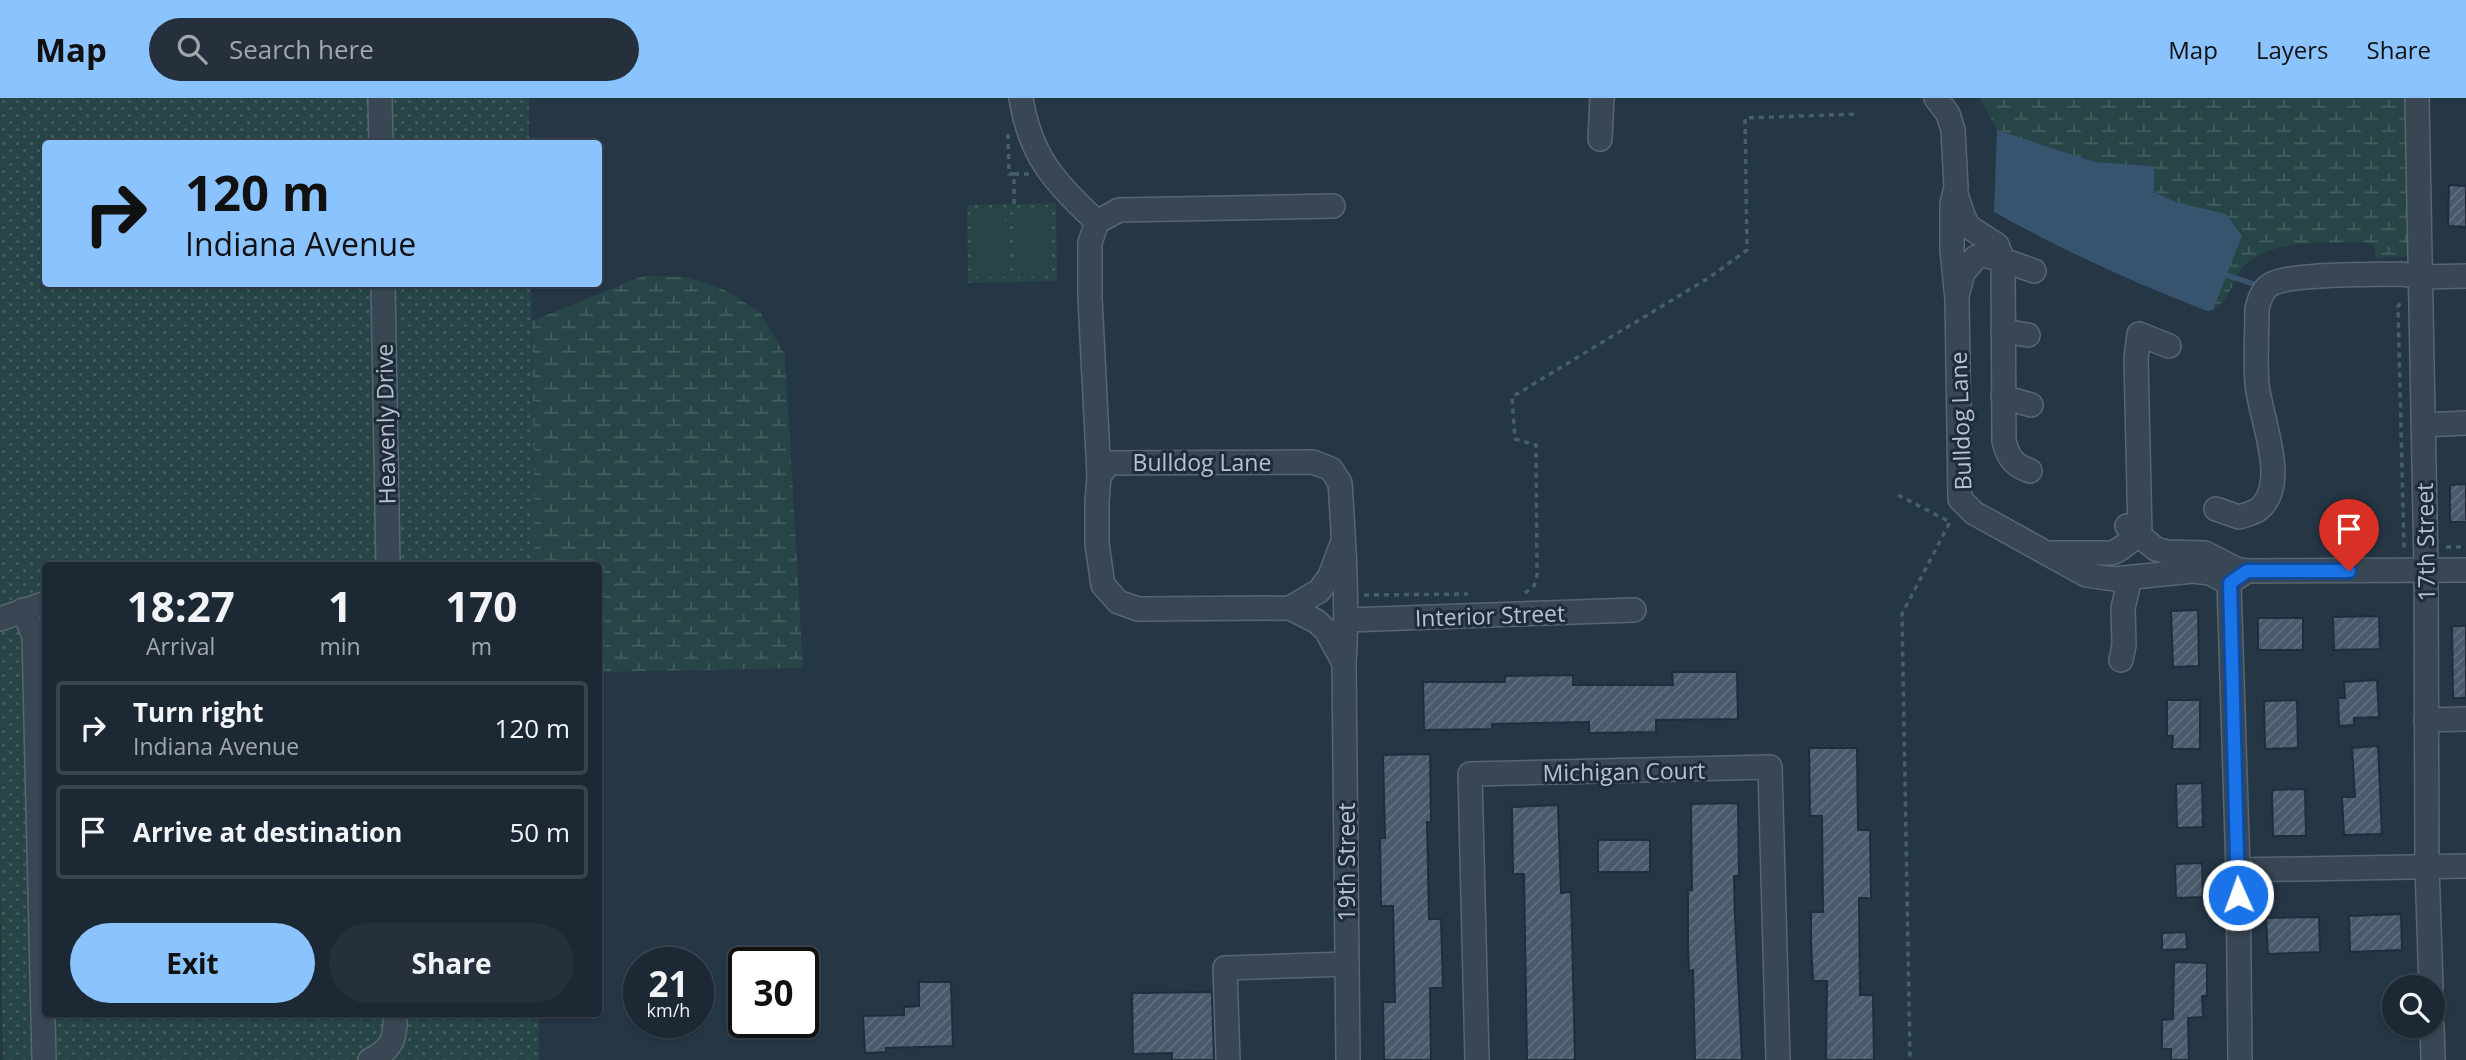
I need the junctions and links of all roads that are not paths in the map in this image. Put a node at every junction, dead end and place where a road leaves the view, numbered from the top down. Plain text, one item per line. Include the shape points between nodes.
1 (380, 98) edge
2 (1021, 98) edge
3 (1602, 98) edge
4 (1936, 98) edge
5 (2417, 98) edge
6 (1600, 139) dead end
7 (380, 140) edge
8 (1956, 187) junction
9 (1334, 206) dead end
10 (1097, 222) junction
11 (2003, 260) junction
12 (2034, 271) dead end
13 (2411, 276) junction
14 (2466, 276) edge
15 (383, 287) edge
16 (1957, 299) junction
17 (2003, 331) junction
18 (2028, 335) dead end
19 (2169, 346) dead end
20 (2003, 397) junction
21 (2031, 405) dead end
22 (2466, 423) edge
23 (2423, 425) junction
24 (2030, 471) dead end
25 (1099, 476) junction
26 (2216, 509) dead end
27 (2132, 530) junction
28 (1343, 541) junction
29 (2045, 552) junction
30 (388, 562) edge
31 (2426, 570) junction
32 (2466, 570) edge
33 (2238, 577) junction
34 (2130, 578) junction
35 (42, 604) edge
36 (1290, 608) junction
37 (23, 610) junction
38 (1634, 610) dead end
39 (0, 619) edge
40 (1347, 620) junction
41 (2121, 660) dead end
42 (1344, 664) junction
43 (2466, 719) edge
44 (2426, 720) junction
45 (2427, 866) junction
46 (2466, 866) edge
47 (2238, 870) junction
48 (1347, 964) junction
49 (42, 975) edge
50 (2431, 975) edge
51 (43, 1017) edge
52 (395, 1017) edge
53 (2432, 1038) edge
54 (44, 1060) edge
55 (370, 1060) edge
56 (1228, 1060) edge
57 (1348, 1060) edge
58 (1477, 1060) edge
59 (1778, 1060) edge
60 (2240, 1060) edge
61 (2433, 1060) edge

1 - 7 street
2 - 10 street via 1026,127 1043,163
3 - 6 street
4 - 8 street, Bulldog Lane via 1953,130
5 - 13 street, 17th Street
8 - 11 street via 1969,227 1997,245
8 - 16 street, Bulldog Lane via 1952,250
9 - 10 street via 1119,210
10 - 25 street via 1090,243 1090,298
11 - 12 street
11 - 16 street via 1983,255 1970,261 1959,280
11 - 17 street
13 - 14 street
13 - 23 street, 17th Street
13 - 26 street via 2285,278 2266,288 2257,309 2253,397 2270,443 2272,485 2258,510 2239,517
15 - 30 street, Heavenly Drive
16 - 29 street, Bulldog Lane via 1960,499 1974,513
17 - 18 street
17 - 20 street
19 - 27 street via 2139,334 2140,467
20 - 21 street
20 - 24 street via 2007,454 2018,467
22 - 23 street
23 - 31 street, 17th Street
25 - 28 street, Bulldog Lane via 1109,463 1313,463 1331,469 1340,483
25 - 36 street, Bulldog Lane via 1097,544 1103,585 1118,602 1138,609
27 - 29 street via 2129,540 2112,553
27 - 33 street via 2163,551 2205,553
28 - 36 street, Bulldog Lane via 1319,591
28 - 40 street, Bulldog Lane
29 - 34 street, Bulldog Lane via 2086,575
31 - 32 street
31 - 33 street
31 - 44 street, 17th Street
33 - 34 street, Bulldog Lane via 2193,571
33 - 47 street
34 - 41 street via 2123,608
35 - 37 street
36 - 42 street, Bulldog Lane via 1326,630
37 - 39 street
37 - 49 street via 34,636
38 - 40 street, Interior Street
40 - 42 street, Bulldog Lane
42 - 48 street, 19th Street
43 - 44 street
44 - 45 street, 17th Street
45 - 46 street
45 - 47 street
45 - 50 street, 17th Street
47 - 60 street
48 - 56 street via 1225,968
48 - 57 street, 19th Street
51 - 54 street
52 - 55 street via 396,1034 384,1054
53 - 61 street
58 - 59 street, Michigan Court via 1470,774 1770,767

